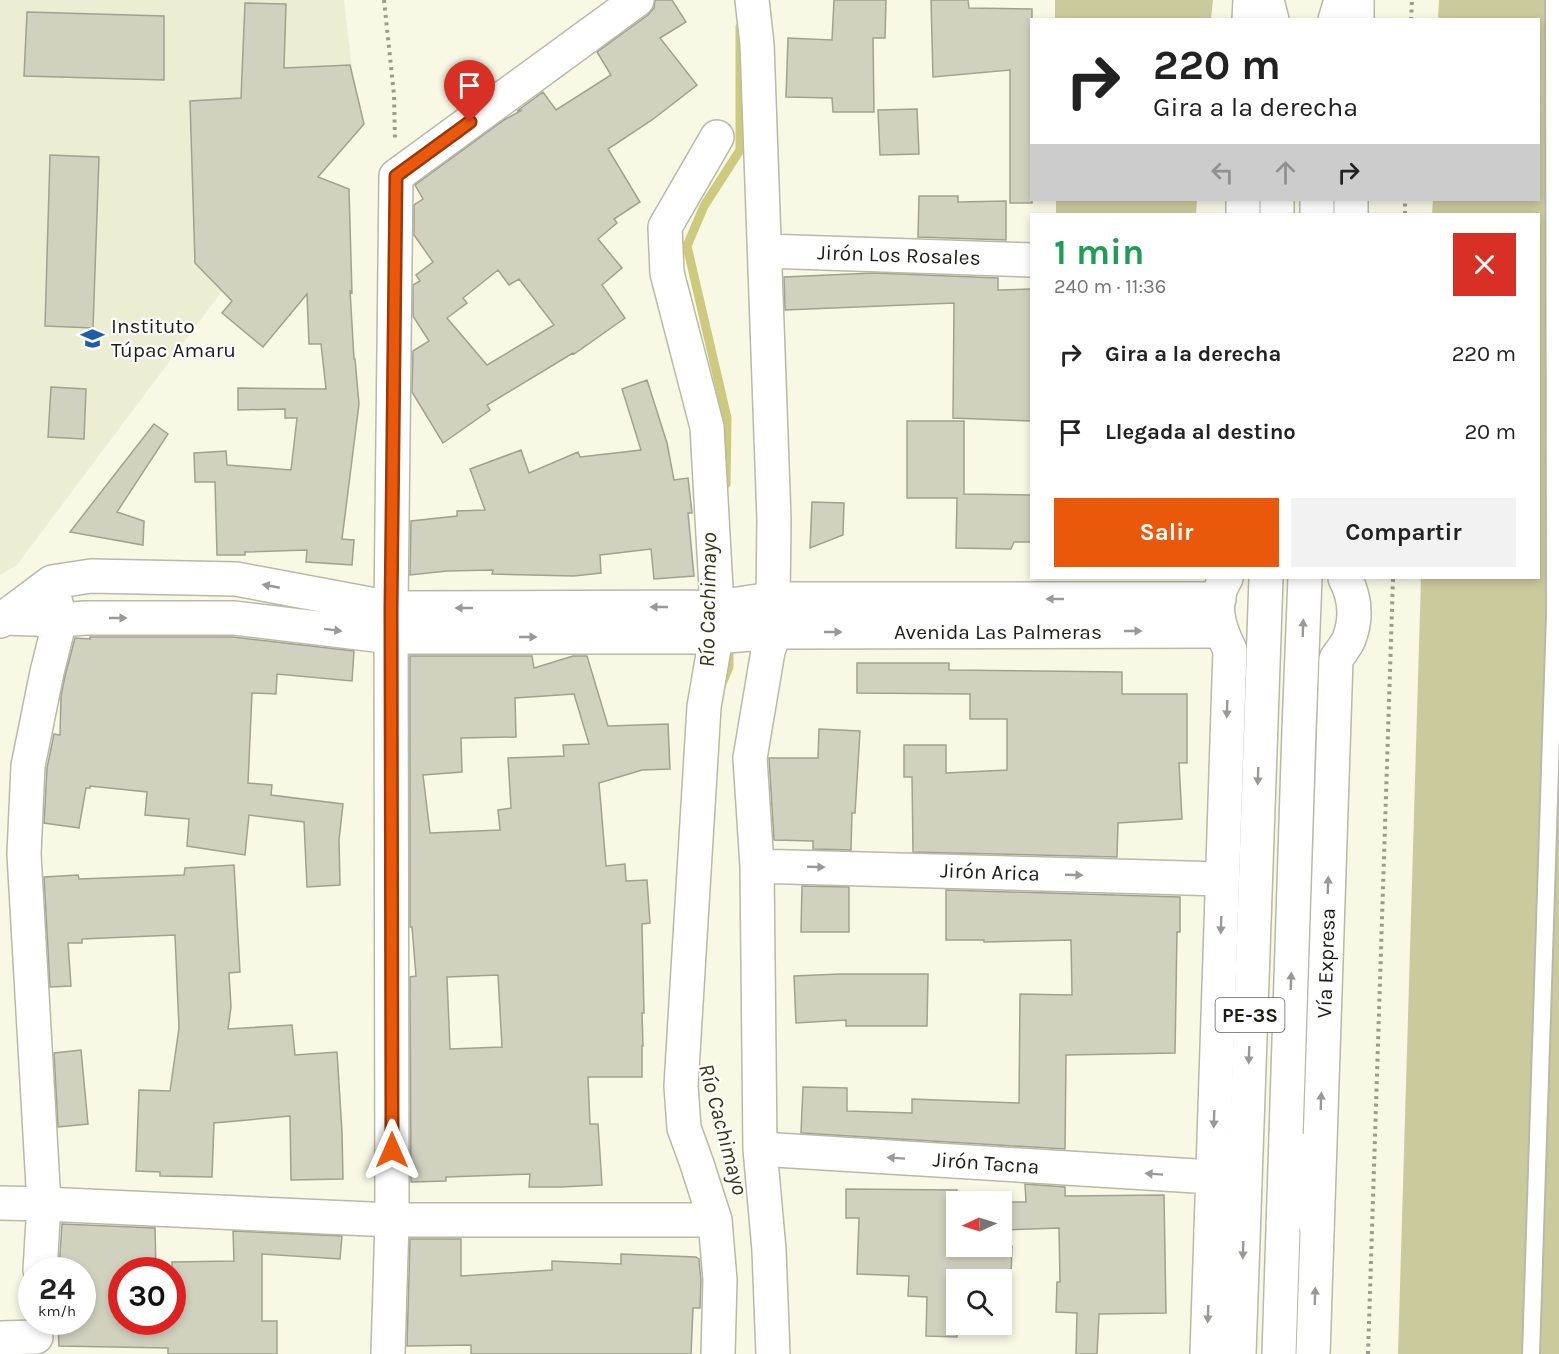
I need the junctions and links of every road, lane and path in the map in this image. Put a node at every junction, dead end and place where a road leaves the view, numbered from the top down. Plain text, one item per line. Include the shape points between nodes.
1 (384, 0) edge
2 (637, 0) edge
3 (753, 0) edge
4 (1250, 0) edge
5 (1267, 0) edge
6 (1283, 0) edge
7 (1323, 0) edge
8 (1341, 0) edge
9 (1357, 0) edge
10 (1412, 0) edge
11 (1554, 0) edge
12 (1249, 18) edge
13 (1272, 18) edge
14 (1283, 18) edge
15 (1322, 18) edge
16 (1336, 18) edge
17 (1357, 18) edge
18 (1411, 18) edge
19 (717, 137) dead end
20 (396, 176) junction
21 (765, 251) junction
22 (1030, 260) edge
23 (236, 579) junction
24 (1266, 579) edge
25 (1305, 579) edge
26 (1346, 579) edge
27 (1393, 579) edge
28 (52, 582) junction
29 (1224, 614) edge
30 (234, 618) junction
31 (747, 619) junction
32 (2, 620) edge
33 (60, 620) junction
34 (391, 623) junction
35 (1336, 659) junction
36 (1262, 676) junction
37 (1301, 678) junction
38 (757, 866) junction
39 (1222, 879) junction
40 (1286, 1115) junction
41 (1247, 1116) junction
42 (760, 1149) junction
43 (1212, 1177) junction
44 (0, 1203) edge
45 (44, 1204) junction
46 (392, 1220) junction
47 (715, 1220) junction
48 (1317, 1227) junction
49 (1211, 1230) junction
50 (41, 1257) edge
51 (0, 1338) edge
52 (36, 1338) edge
53 (388, 1354) edge
54 (718, 1354) edge
55 (773, 1354) edge
56 (1207, 1354) edge
57 (1239, 1354) edge
58 (1279, 1354) edge
59 (1313, 1354) edge
60 (1368, 1354) edge
61 (1531, 1354) edge

1 - 20 path via 394,95
2 - 20 street
3 - 21 street
4 - 12 street
5 - 13 street
6 - 14 street
7 - 15 street
8 - 16 street
9 - 17 street
10 - 18 path
11 - 61 lane via 1555,615
19 - 31 street via 665,227 667,273 707,427
20 - 34 street
21 - 22 street, Jirón Los Rosales
21 - 31 street via 774,520
23 - 28 street via 91,576
23 - 30 street
34 -> 23 street
24 - 36 street, PE-3S
37 -> 25 street, Vía Expresa / PE-3S
26 - 35 street, Vía Expresa via 1352,590 1355,614 1349,639
27 - 60 path
28 - 32 street
28 - 33 street
29 - 31 street, Avenida Las Palmeras
29 - 36 street via 1244,665
29 -> 39 street, PE-3S
33 -> 30 street
30 -> 34 street
31 - 34 street, Avenida Las Palmeras
31 - 38 street via 768,651 750,758
31 - 47 street via 704,707 681,1086 684,1128
32 - 33 street
33 - 45 street via 28,766 24,854
34 - 46 street
35 - 37 street via 1320,672
48 -> 35 street, Vía Expresa
36 - 37 street via 1281,680
36 -> 41 street, PE-3S
40 -> 37 street, Vía Expresa / PE-3S
38 -> 39 street, Jirón Arica
38 - 42 street
39 -> 43 street, PE-3S
40 - 48 street
40 - 58 street, Vía Expresa / PE-3S
41 - 49 street
41 -> 57 street, PE-3S
43 -> 42 street, Jirón Tacna
42 - 55 street
43 - 49 street, PE-3S
44 - 45 street
45 - 46 street
45 - 50 street
46 - 47 street
46 - 53 street
47 - 54 street via 720,1280
59 -> 48 street, Vía Expresa
49 -> 56 street, PE-3S
51 - 52 street

